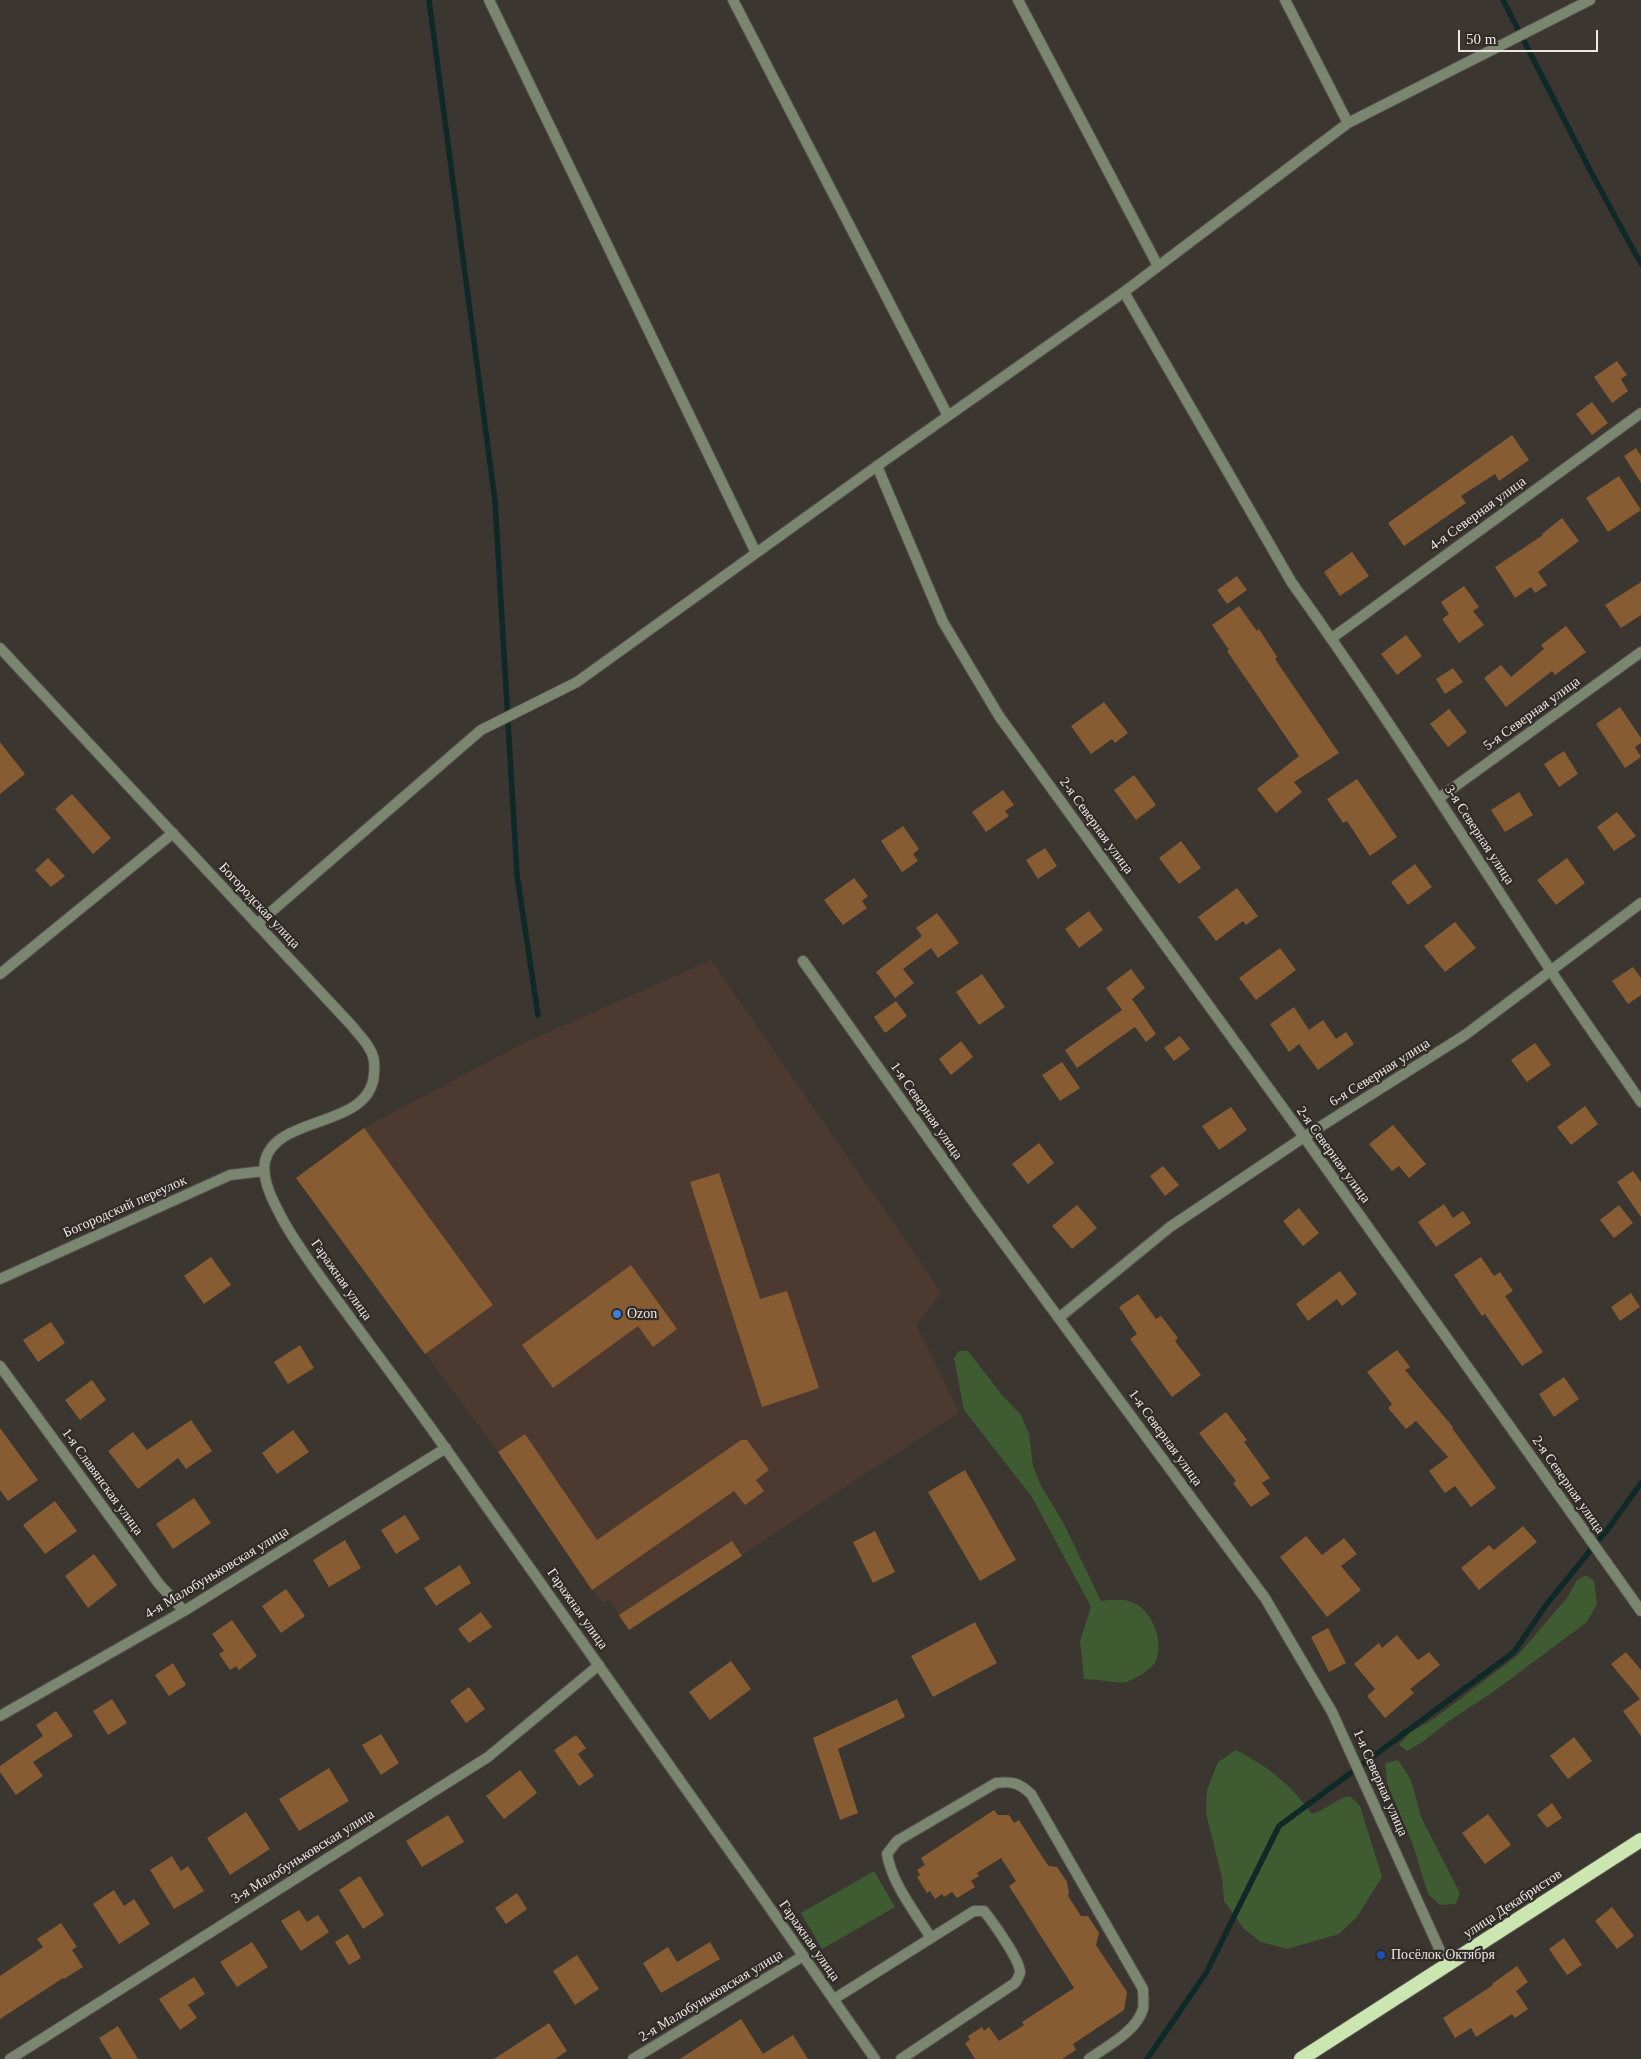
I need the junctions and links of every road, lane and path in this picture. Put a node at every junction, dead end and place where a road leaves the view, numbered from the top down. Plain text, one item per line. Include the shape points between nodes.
1 (489, 0) edge
2 (733, 0) edge
3 (1018, 0) edge
4 (1285, 0) edge
5 (1590, 0) edge
6 (1348, 123) junction
7 (1158, 266) junction
8 (1124, 292) junction
9 (1641, 413) edge
10 (948, 416) junction
11 (877, 466) junction
12 (756, 553) junction
13 (1332, 638) junction
14 (0, 648) edge
15 (1641, 652) edge
16 (1439, 798) junction
17 (172, 833) junction
18 (1641, 903) edge
19 (257, 924) junction
20 (803, 961) dead end
21 (1551, 972) junction
22 (0, 974) edge
23 (1641, 1102) edge
24 (1304, 1137) junction
25 (264, 1171) junction
26 (1, 1278) edge
27 (1060, 1317) junction
28 (0, 1366) edge
29 (446, 1448) junction
30 (184, 1611) junction
31 (1641, 1611) edge
32 (599, 1665) junction
33 (0, 1716) edge
34 (1641, 1840) edge
35 (931, 1938) junction
36 (803, 1956) junction
37 (1447, 1966) junction
38 (834, 1999) junction
39 (10, 2059) edge
40 (633, 2059) edge
41 (875, 2059) edge
42 (901, 2059) edge
43 (1089, 2059) edge
44 (1301, 2059) edge

1 - 12 street
2 - 10 street
3 - 7 street
4 - 6 street
5 - 6 street
6 - 7 street
7 - 8 street
8 - 10 street
8 - 13 street, 3-я Северная улица via 1292,584
9 - 13 street, 4-я Северная улица
10 - 11 street
11 - 12 street
11 - 24 street, 2-я Северная улица via 944,622 999,716
12 - 19 street via 577,682 481,730
13 - 16 street, 3-я Северная улица
14 - 17 street, Богородская улица
15 - 16 street, 5-я Северная улица
16 - 21 street, 3-я Северная улица
17 - 19 street, Богородская улица
17 - 22 street
18 - 21 street, 6-я Северная улица
19 - 25 street, Богородская улица via 353,1027 370,1049 374,1062 372,1089 366,1097 274,1144 265,1158
20 - 27 street, 1-я Северная улица via 977,1207
21 - 23 street, 3-я Северная улица
21 - 24 street, 6-я Северная улица via 1465,1035
24 - 27 street, 6-я Северная улица via 1170,1227
24 - 31 street, 2-я Северная улица
25 - 26 street, Богородский переулок via 230,1175
25 - 29 street, Гаражная улица via 276,1208 287,1228
27 - 37 street, 1-я Северная улица via 1265,1598 1332,1712
28 - 30 street, 1-я Славянская улица via 159,1584
29 - 30 street, 4-я Малобуньковская улица
29 - 32 street, Гаражная улица
30 - 33 street, 4-я Малобуньковская улица
32 - 36 street, Гаражная улица
32 - 39 street, 3-я Малобуньковская улица via 488,1757
34 - 37 highway, улица Декабристов
35 - 38 street
35 - 42 street via 974,1911 984,1911 1020,1966 1020,1974 1015,1983
35 - 43 street via 895,1879 887,1854 897,1841 996,1783 1012,1781 1022,1785 1031,1794 1144,1990 1143,2008 1137,2022
36 - 38 street, Гаражная улица
36 - 40 street, 2-я Малобуньковская улица
37 - 44 highway, улица Декабристов
38 - 41 street, Гаражная улица

